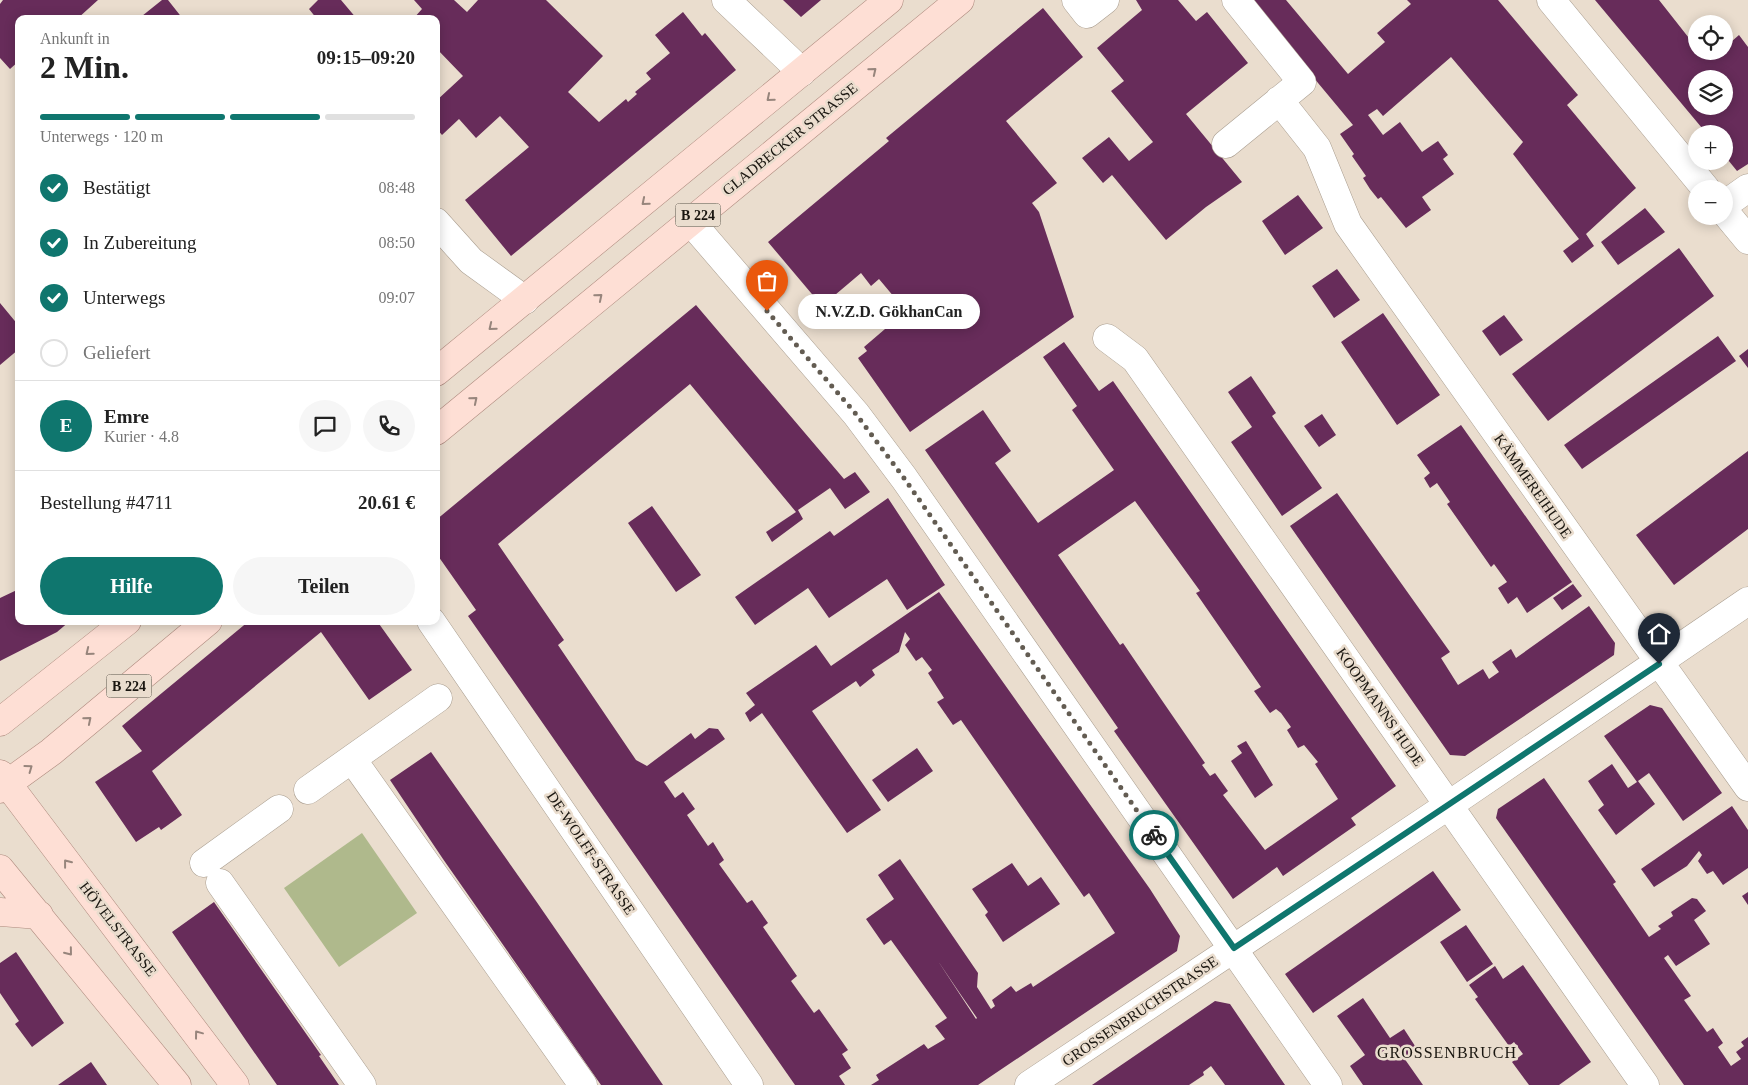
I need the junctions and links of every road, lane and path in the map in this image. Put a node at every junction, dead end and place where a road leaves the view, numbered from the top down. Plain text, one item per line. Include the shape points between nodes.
1 (726, 0) edge
2 (888, 0) edge
3 (960, 0) edge
4 (1076, 0) edge
5 (1105, 0) edge
6 (1236, 0) edge
7 (1551, 0) edge
8 (802, 72) junction
9 (1279, 100) junction
10 (1226, 144) dead end
11 (1699, 180) edge
12 (1748, 188) edge
13 (1733, 198) edge
14 (690, 221) junction
15 (1733, 222) edge
16 (440, 226) edge
17 (1748, 240) edge
18 (525, 300) junction
19 (1107, 338) dead end
20 (440, 369) edge
21 (440, 429) edge
22 (1748, 601) edge
23 (122, 625) edge
24 (203, 625) edge
25 (434, 625) edge
26 (1659, 664) junction
27 (438, 698) dead end
28 (0, 722) edge
29 (352, 759) junction
30 (2, 782) edge
31 (1748, 787) edge
32 (308, 790) dead end
33 (1449, 805) junction
34 (280, 809) dead end
35 (0, 869) edge
36 (0, 912) edge
37 (39, 914) junction
38 (1234, 948) junction
39 (177, 1085) edge
40 (235, 1085) edge
41 (362, 1085) edge
42 (583, 1085) edge
43 (750, 1085) edge
44 (1029, 1085) edge
45 (1328, 1085) edge
46 (1645, 1085) edge

1 - 8 street
2 - 8 main road, B 224
14 -> 3 main road, GLADBECKER STRASSE / B 224
4 - 5 street via 1087,14
6 - 9 street via 1302,82
7 - 11 street
8 -> 18 main road, B 224
9 - 10 street
9 - 26 street, KÄMMEREIHUDE via 1317,148 1348,224
12 - 13 street
21 -> 14 main road, GLADBECKER STRASSE / B 224
14 - 38 street via 856,414 904,478
15 - 17 street
16 - 18 street via 471,261
18 -> 20 main road, B 224
19 - 33 street, KOOPMANNS HUDE via 1135,359
22 - 26 street, GROSSENBRUCHSTRASSE
23 -> 28 main road
30 -> 24 main road, B 224 via 51,752
25 - 43 street, DE-WOLFF-STRASSE
26 - 31 street, KÄMMEREIHUDE
26 - 33 street, GROSSENBRUCHSTRASSE
27 - 29 street
29 - 32 street
29 - 42 street
40 -> 30 main road, HÖVELSTRASSE
33 - 38 street, GROSSENBRUCHSTRASSE
33 - 46 street, KOOPMANNS HUDE
34 - 41 street via 212,873
35 - 37 main road
36 - 37 main road
37 -> 39 main road
38 - 44 street, GROSSENBRUCHSTRASSE
38 - 45 street

